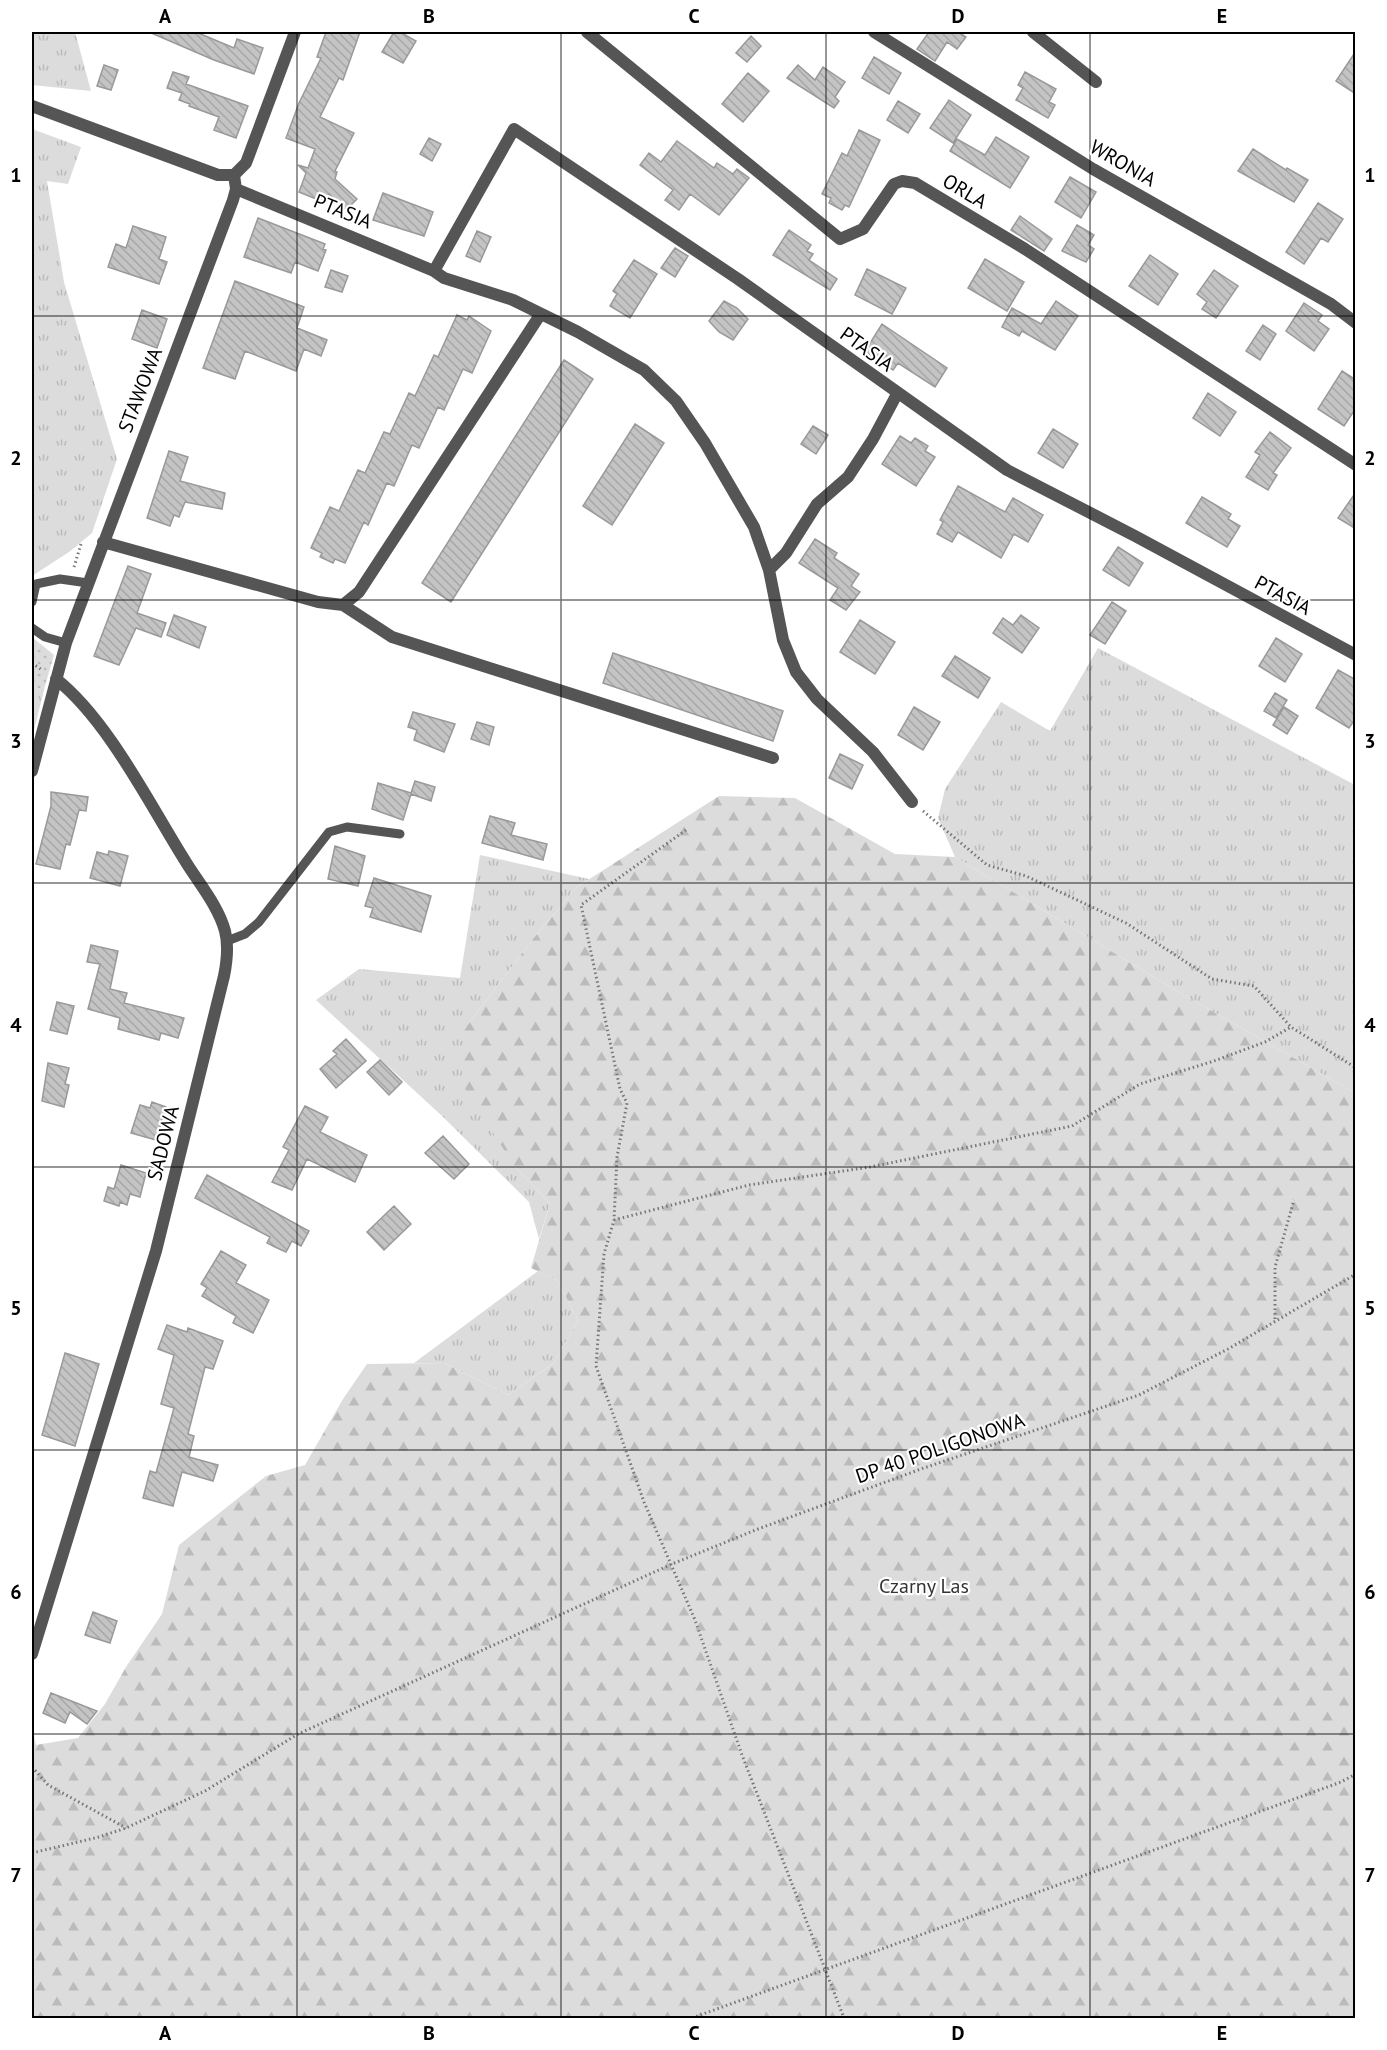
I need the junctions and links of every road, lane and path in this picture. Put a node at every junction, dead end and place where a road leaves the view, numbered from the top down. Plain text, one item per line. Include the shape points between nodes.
1 (296, 32) edge
2 (587, 32) edge
3 (874, 32) edge
4 (1033, 32) edge
5 (1096, 82) dead end
6 (32, 106) edge
7 (234, 175) junction
8 (236, 189) junction
9 (434, 272) junction
10 (540, 315) junction
11 (1356, 323) edge
12 (897, 394) junction
13 (1356, 465) edge
14 (103, 542) junction
15 (81, 544) dead end
16 (769, 570) junction
17 (71, 581) junction
18 (88, 583) junction
19 (32, 602) edge
20 (344, 605) junction
21 (32, 628) edge
22 (66, 643) junction
23 (1356, 655) edge
24 (56, 679) junction
25 (772, 758) dead end
26 (32, 771) edge
27 (912, 802) joint
28 (686, 830) dead end
29 (400, 834) dead end
30 (227, 941) junction
31 (1291, 1027) junction
32 (1356, 1068) edge
33 (1294, 1200) dead end
34 (614, 1220) junction
35 (1356, 1274) edge
36 (1275, 1319) junction
37 (672, 1564) junction
38 (32, 1654) edge
39 (32, 1767) edge
40 (1356, 1774) edge
41 (126, 1828) junction
42 (32, 1853) edge
43 (825, 1968) junction
44 (692, 2019) edge
45 (844, 2019) edge

1 - 7 street via 246,163
2 - 13 street, ORLA via 840,239 863,229 894,184 915,183 1034,255
3 - 11 street, WRONIA via 1093,170 1331,304
4 - 5 street
6 - 7 street via 218,175
7 - 8 street, STAWOWA
8 - 9 street, PTASIA
8 - 14 street, STAWOWA
9 - 10 street, PTASIA via 513,300
9 - 12 street, PTASIA via 514,129 738,279
10 - 16 street, PTASIA via 644,370 676,401 747,511
10 - 20 street via 359,592
12 - 16 street via 848,477 817,504 786,553
12 - 23 street, PTASIA via 1007,470
14 - 18 street, STAWOWA
14 - 20 street via 318,602
15 - 17 path
16 - 27 street, PTASIA via 779,623 796,672 817,699 873,753
17 - 18 lane
17 - 19 lane via 36,584
18 - 22 street, STAWOWA
20 - 25 street via 392,637
21 - 22 lane
22 - 24 street, STAWOWA
24 - 26 street, STAWOWA
24 - 30 street, SADOWA via 107,737 214,907
27 - 31 path via 987,865 1026,876 1126,923 1212,980 1254,986
28 - 34 path via 581,905 620,1089 627,1103 617,1158
29 - 30 lane via 334,829 260,922
30 - 38 street, SADOWA via 224,976 156,1251
31 - 32 path
31 - 34 path via 1225,1058 1140,1084 1072,1126 870,1167 749,1185
33 - 36 path via 1275,1267
34 - 37 path via 604,1254 596,1366
35 - 36 path, DP 40 POLIGONOWA
36 - 37 path, DP 40 POLIGONOWA via 1139,1395 921,1469
37 - 41 path, DP 40 POLIGONOWA via 298,1734 205,1791
37 - 43 path
39 - 41 path via 48,1785
40 - 43 path
41 - 42 path, DP 40 POLIGONOWA
43 - 44 path
43 - 45 path

